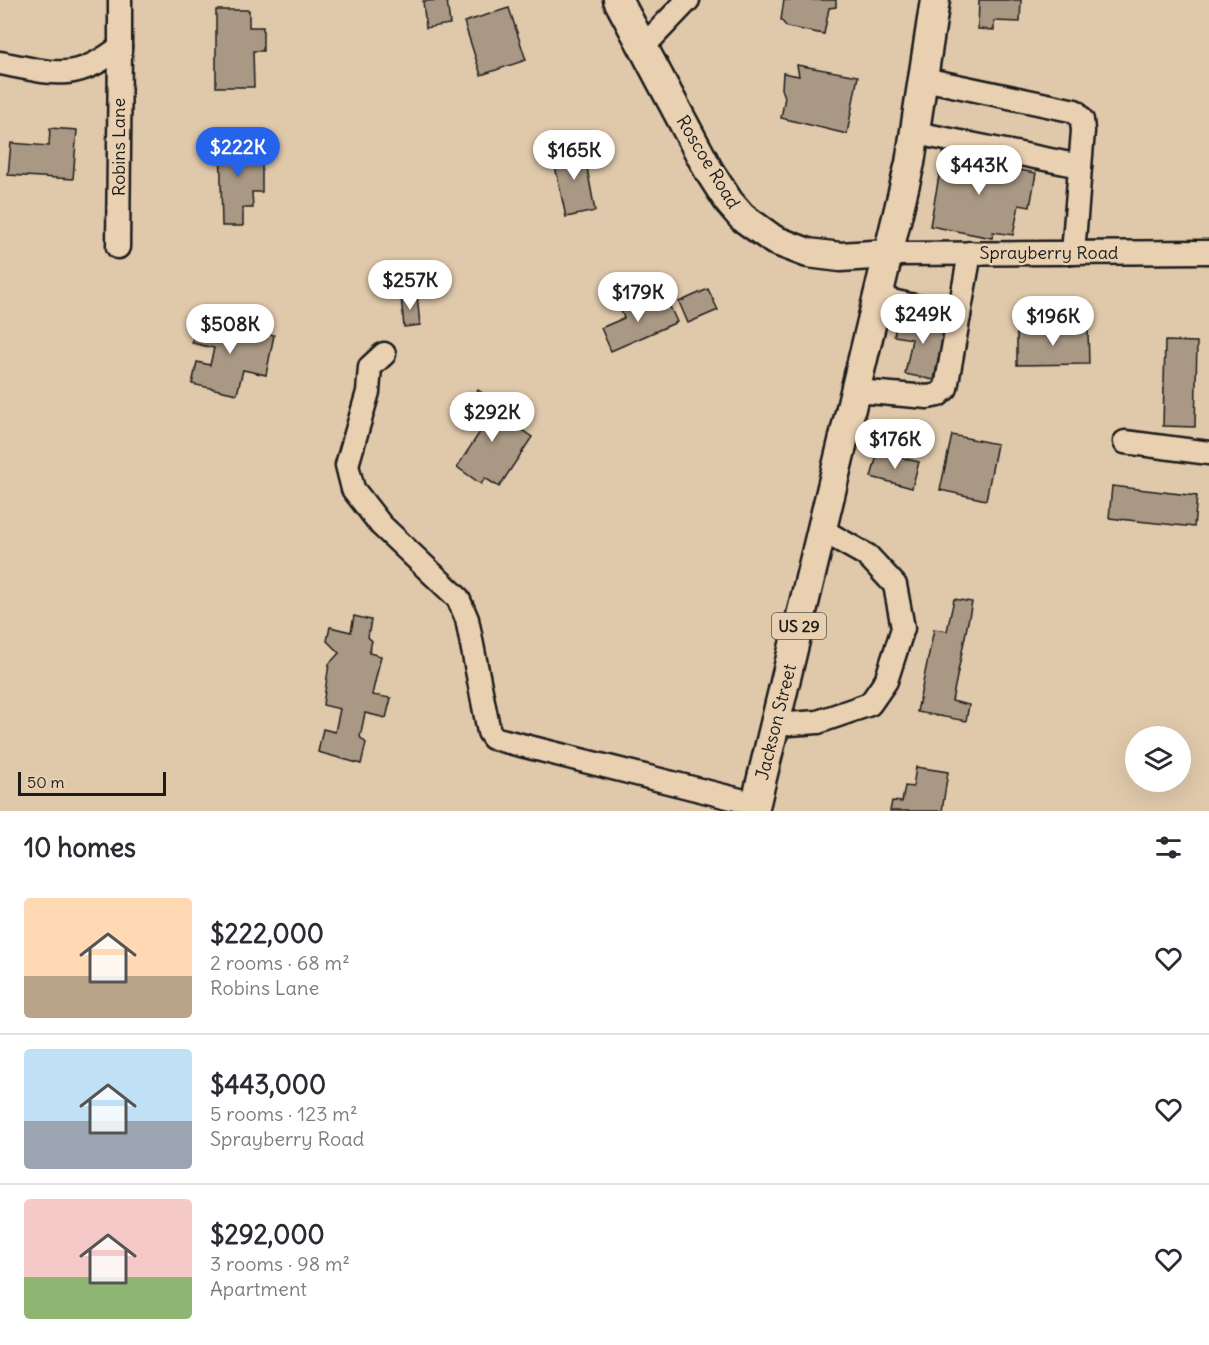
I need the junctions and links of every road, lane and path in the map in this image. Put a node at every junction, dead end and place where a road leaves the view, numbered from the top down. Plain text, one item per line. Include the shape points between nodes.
1 (120, 0) edge
2 (618, 0) edge
3 (688, 0) edge
4 (935, 0) edge
5 (120, 47) junction
6 (644, 47) junction
7 (0, 63) edge
8 (924, 79) junction
9 (916, 133) junction
10 (1080, 166) junction
11 (118, 247) dead end
12 (1209, 252) edge
13 (970, 253) junction
14 (1073, 253) junction
15 (889, 254) junction
16 (878, 298) junction
17 (959, 316) junction
18 (384, 354) dead end
19 (856, 391) junction
20 (1125, 442) dead end
21 (1209, 453) edge
22 (822, 530) junction
23 (775, 725) junction
24 (755, 808) edge

1 - 5 street, Robins Lane
2 - 6 main road, Roscoe Road
3 - 6 street
4 - 8 main road, Jackson Street / US 29
5 - 7 street via 79,72
5 - 11 street, Robins Lane
6 - 15 main road, Roscoe Road via 718,185 757,230 808,253 840,257
8 - 9 main road, Jackson Street / US 29
8 - 10 street via 1075,111 1082,120
9 - 10 street
9 - 15 main road, Jackson Street / US 29
10 - 14 street
12 - 14 street, Sprayberry Road
13 - 14 street, Sprayberry Road
13 - 15 street, Sprayberry Road
13 - 17 street
15 - 16 main road, Jackson Street / US 29
16 - 17 street
16 - 19 main road, Jackson Street / US 29
17 - 19 street via 946,388 938,395
18 - 24 street via 370,367 368,392 347,465 353,489 381,525 458,598 467,619 492,738
19 - 22 main road, Jackson Street / US 29
20 - 21 street
22 - 23 main road, Jackson Street / US 29
22 - 23 street via 868,556 895,585 903,628 886,681 870,704 818,722
23 - 24 main road, Jackson Street / US 29

